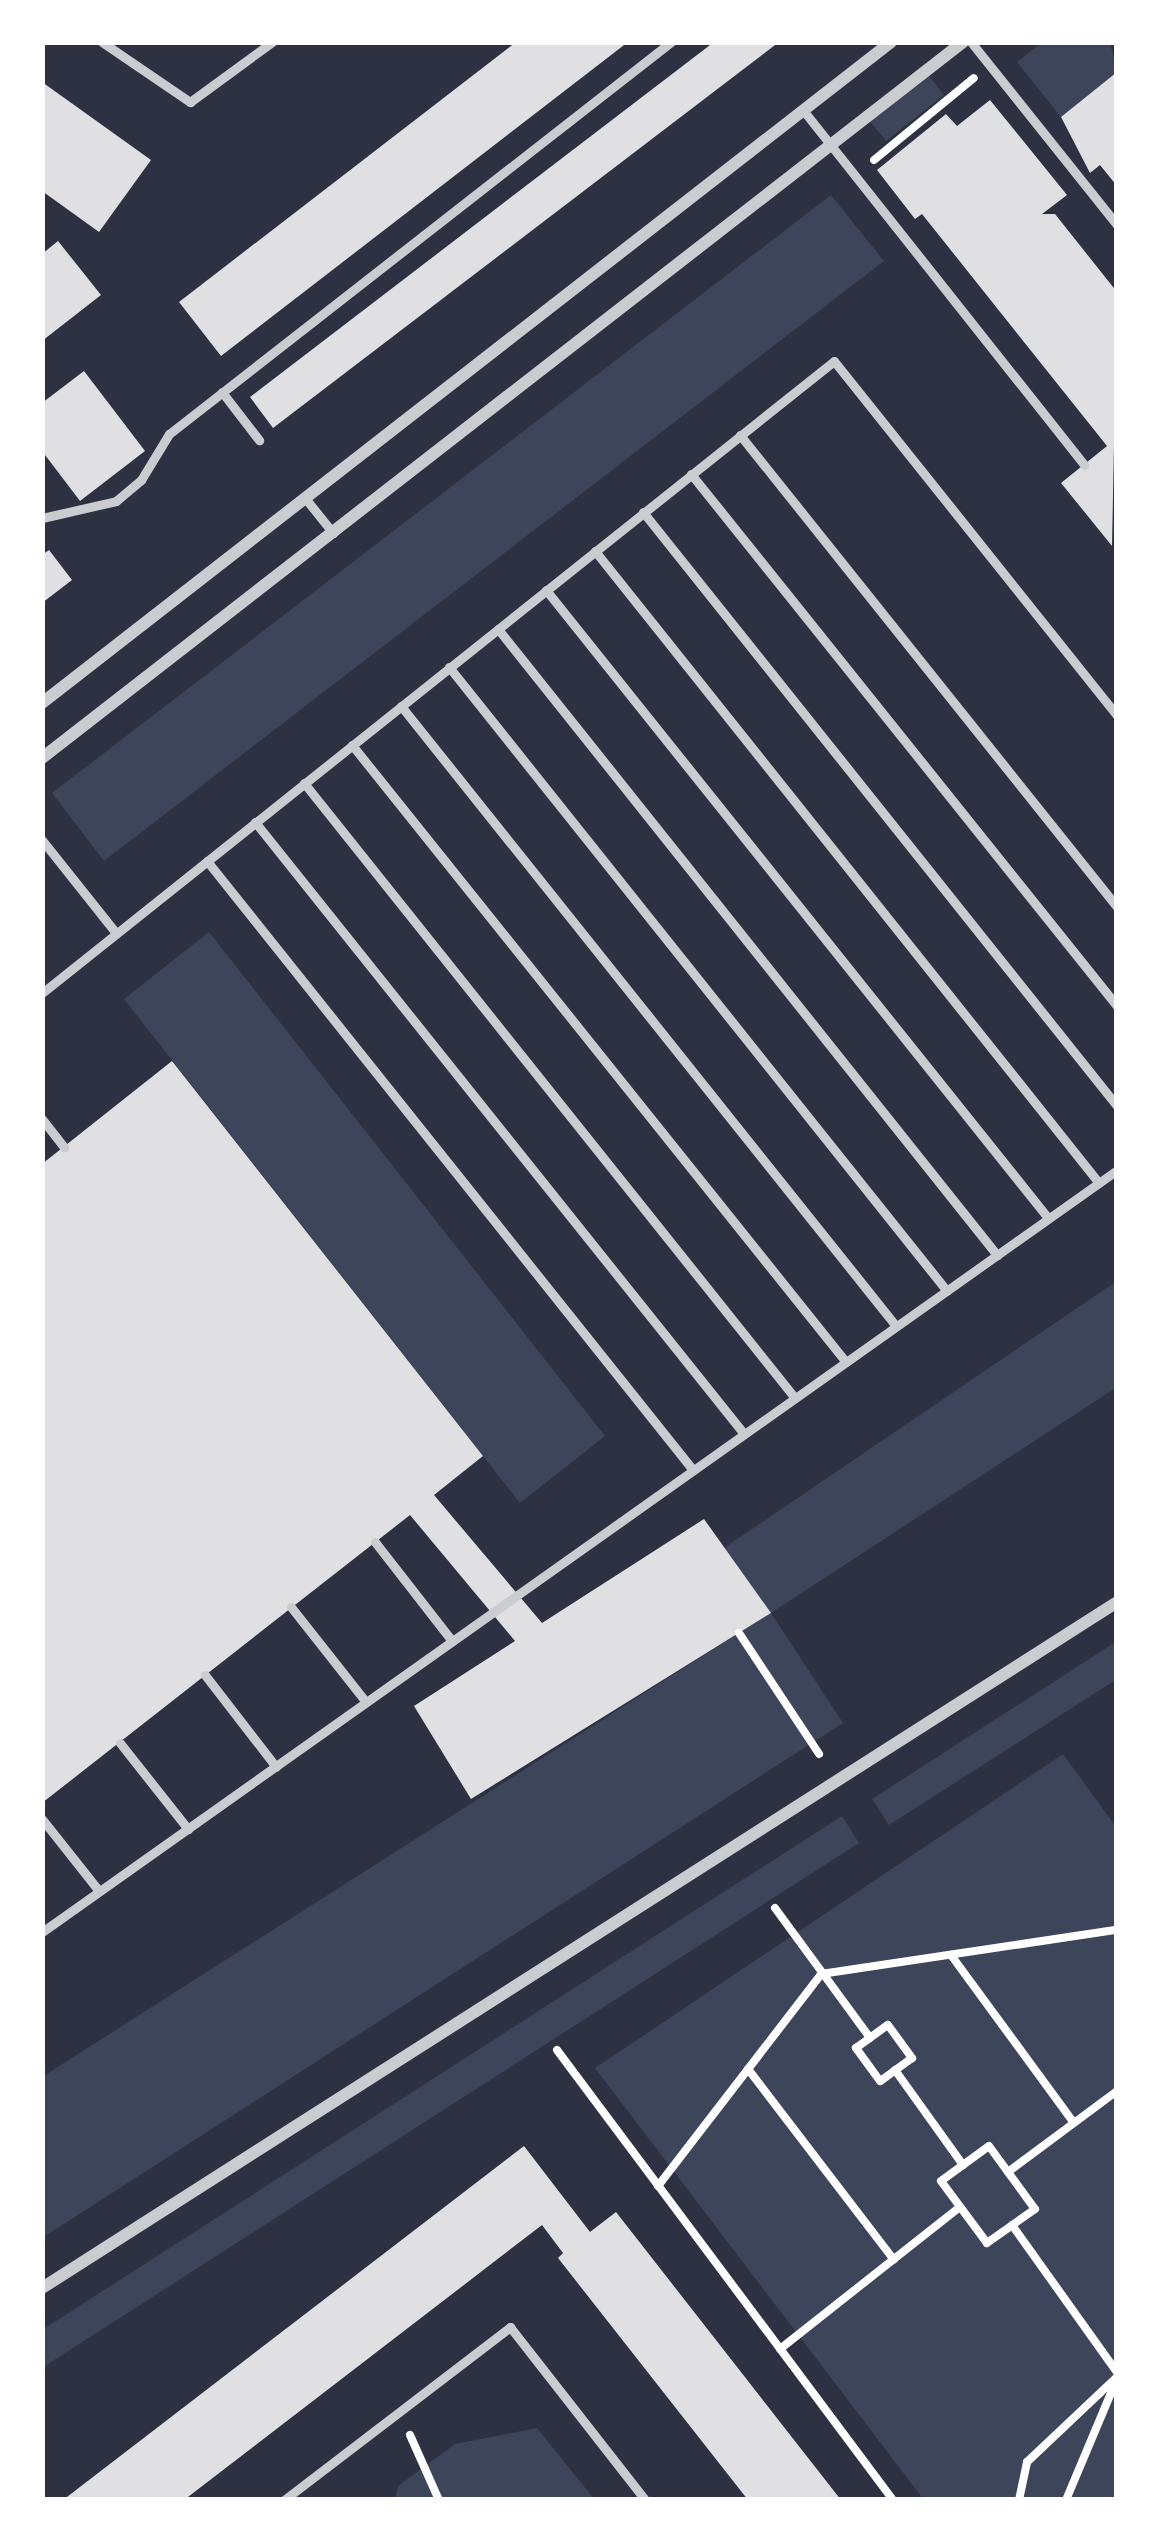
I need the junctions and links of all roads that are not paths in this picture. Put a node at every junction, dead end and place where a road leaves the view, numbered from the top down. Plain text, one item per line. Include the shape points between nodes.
1 (103, 42) edge
2 (272, 42) edge
3 (671, 42) edge
4 (891, 42) edge
5 (967, 42) edge
6 (803, 110) junction
7 (830, 146) junction
8 (1117, 225) edge
9 (222, 392) junction
10 (740, 435) junction
11 (259, 440) dead end
12 (1084, 465) dead end
13 (692, 474) junction
14 (305, 498) junction
15 (643, 512) junction
16 (42, 518) edge
17 (333, 532) junction
18 (595, 551) junction
19 (546, 590) junction
20 (498, 629) junction
21 (449, 667) junction
22 (42, 703) edge
23 (401, 706) junction
24 (1117, 716) edge
25 (352, 745) junction
26 (42, 758) edge
27 (304, 783) junction
28 (256, 822) junction
29 (42, 840) edge
30 (207, 860) junction
31 (1117, 907) edge
32 (116, 933) junction
33 (42, 992) edge
34 (1117, 1006) edge
35 (1117, 1106) edge
36 (42, 1119) edge
37 (64, 1147) dead end
38 (1117, 1170) edge
39 (1099, 1183) junction
40 (1048, 1218) junction
41 (998, 1255) junction
42 (947, 1291) junction
43 (896, 1326) junction
44 (846, 1362) junction
45 (795, 1398) junction
46 (744, 1434) junction
47 (693, 1470) junction
48 (375, 1542) dead end
49 (1117, 1602) edge
50 (291, 1607) dead end
51 (452, 1641) junction
52 (205, 1675) dead end
53 (366, 1702) junction
54 (120, 1743) dead end
55 (276, 1767) junction
56 (42, 1819) edge
57 (188, 1829) junction
58 (99, 1891) junction
59 (42, 1931) edge
60 (42, 2288) edge
61 (284, 2500) edge
62 (645, 2500) edge

1 - 2 lane via 190,102
3 - 9 lane
4 - 6 street
5 - 7 street
5 - 8 lane
6 - 7 lane
6 - 14 street
7 - 12 lane
7 - 17 street
9 - 11 lane
9 - 16 lane via 169,434 140,480 116,500
10 - 13 lane
10 - 24 lane via 834,361
10 - 31 lane
13 - 15 lane
13 - 34 lane
14 - 17 lane
14 - 22 street
15 - 18 lane
15 - 35 lane
17 - 26 street
18 - 19 lane
18 - 39 lane
19 - 20 lane
19 - 40 lane
20 - 21 lane
20 - 41 lane
21 - 23 lane
21 - 42 lane
23 - 25 lane
23 - 43 lane
25 - 27 lane
25 - 44 lane
27 - 28 lane
27 - 45 lane
28 - 30 lane
28 - 46 lane
29 - 32 lane
30 - 32 lane
30 - 47 lane
32 - 33 lane
36 - 37 lane
38 - 39 lane
39 - 40 lane
40 - 41 lane
41 - 42 lane
42 - 43 lane
43 - 44 lane
44 - 45 lane
45 - 46 lane
46 - 47 lane
47 - 51 lane
48 - 51 lane
49 - 60 street
50 - 53 lane
51 - 53 lane
52 - 55 lane
53 - 55 lane
54 - 57 lane
55 - 57 lane
56 - 58 lane
57 - 58 lane
58 - 59 lane
61 - 62 lane via 510,2327

